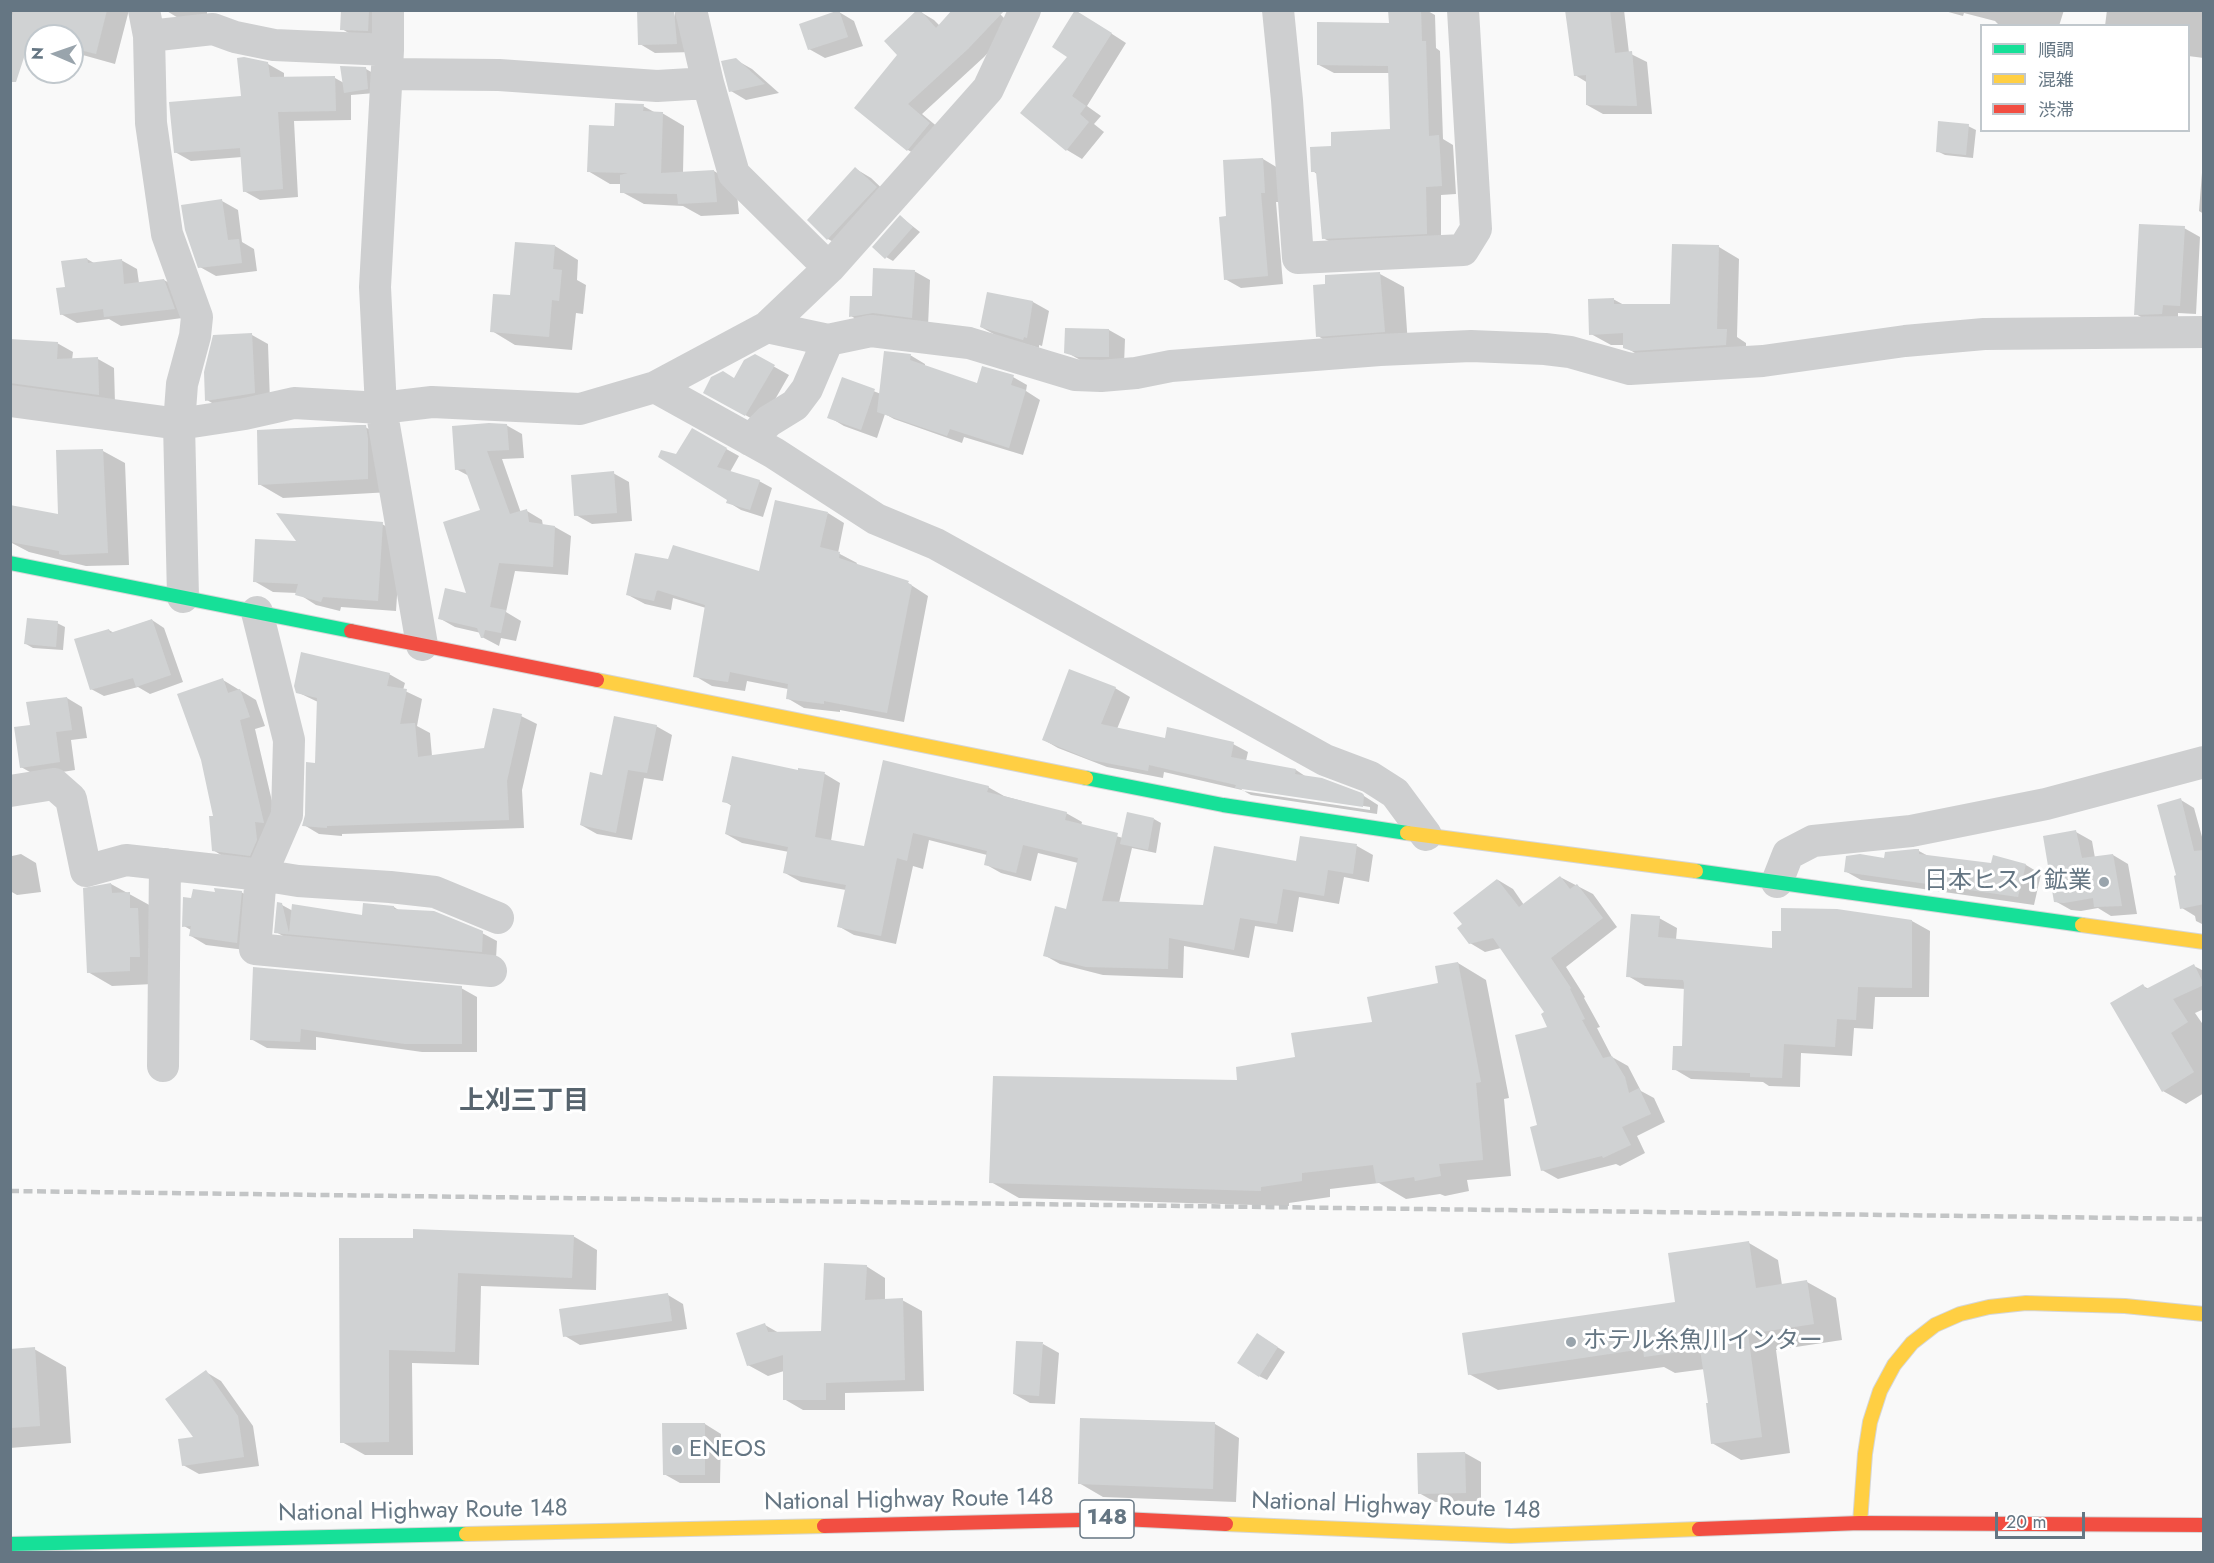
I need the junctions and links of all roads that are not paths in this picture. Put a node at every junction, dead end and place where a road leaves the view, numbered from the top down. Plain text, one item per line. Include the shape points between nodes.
1 (388, 10) edge
2 (691, 10) edge
3 (1025, 10) edge
4 (1278, 10) edge
5 (1463, 10) edge
6 (146, 23) edge
7 (388, 62) junction
8 (708, 83) junction
9 (829, 268) junction
10 (767, 327) junction
11 (2204, 332) edge
12 (828, 340) junction
13 (655, 387) junction
14 (10, 402) edge
15 (381, 408) junction
16 (179, 424) junction
17 (750, 440) junction
18 (10, 563) edge
19 (183, 597) junction
20 (257, 612) junction
21 (422, 645) junction
22 (2204, 762) edge
23 (10, 790) edge
24 (1426, 836) junction
25 (165, 864) junction
26 (261, 874) junction
27 (1777, 882) junction
28 (498, 918) dead end
29 (2204, 942) edge
30 (491, 971) dead end
31 (164, 1066) dead end
32 (2204, 1314) edge
33 (1860, 1523) junction
34 (2204, 1525) edge
35 (10, 1544) edge

1 - 7 street
2 - 8 street
3 - 9 street via 988,89
4 - 5 street via 1298,258 1463,250 1476,229
6 - 7 street via 213,29 274,45
6 - 16 street via 151,123 167,234 197,317 182,384
7 - 8 street via 499,75 657,86
7 - 15 street via 375,287
8 - 9 street via 734,174
9 - 10 street
10 - 12 street
10 - 13 street
11 - 12 street via 1984,334 1763,361 1630,369 1570,352 1471,346 1171,366 1101,376 1075,375 969,343 871,331
12 - 17 street via 807,389 795,405 769,421
13 - 15 street via 580,408 432,402
13 - 17 street
14 - 16 street
15 - 16 street via 294,403
15 - 21 street
16 - 19 street
17 - 24 street via 876,519 936,544 1325,760 1370,777 1395,793
18 - 19 main road
19 - 20 main road
20 - 21 main road
20 - 26 street via 289,740 287,815
21 - 24 main road via 1223,805
22 - 27 street via 2046,804 1911,831 1813,841 1788,854
23 - 25 street via 54,784 71,800 86,871 126,860
24 - 27 main road
25 - 26 street
25 - 31 street
26 - 28 street via 298,882 435,892
26 - 30 street via 255,949
27 - 29 main road
32 - 33 main road via 2125,1306 2026,1303 1989,1306 1935,1325 1912,1343 1880,1391 1865,1454
33 - 34 main road, National Highway Route 148 / 148
33 - 35 main road, National Highway Route 148 / 148 via 1511,1536 1122,1519

